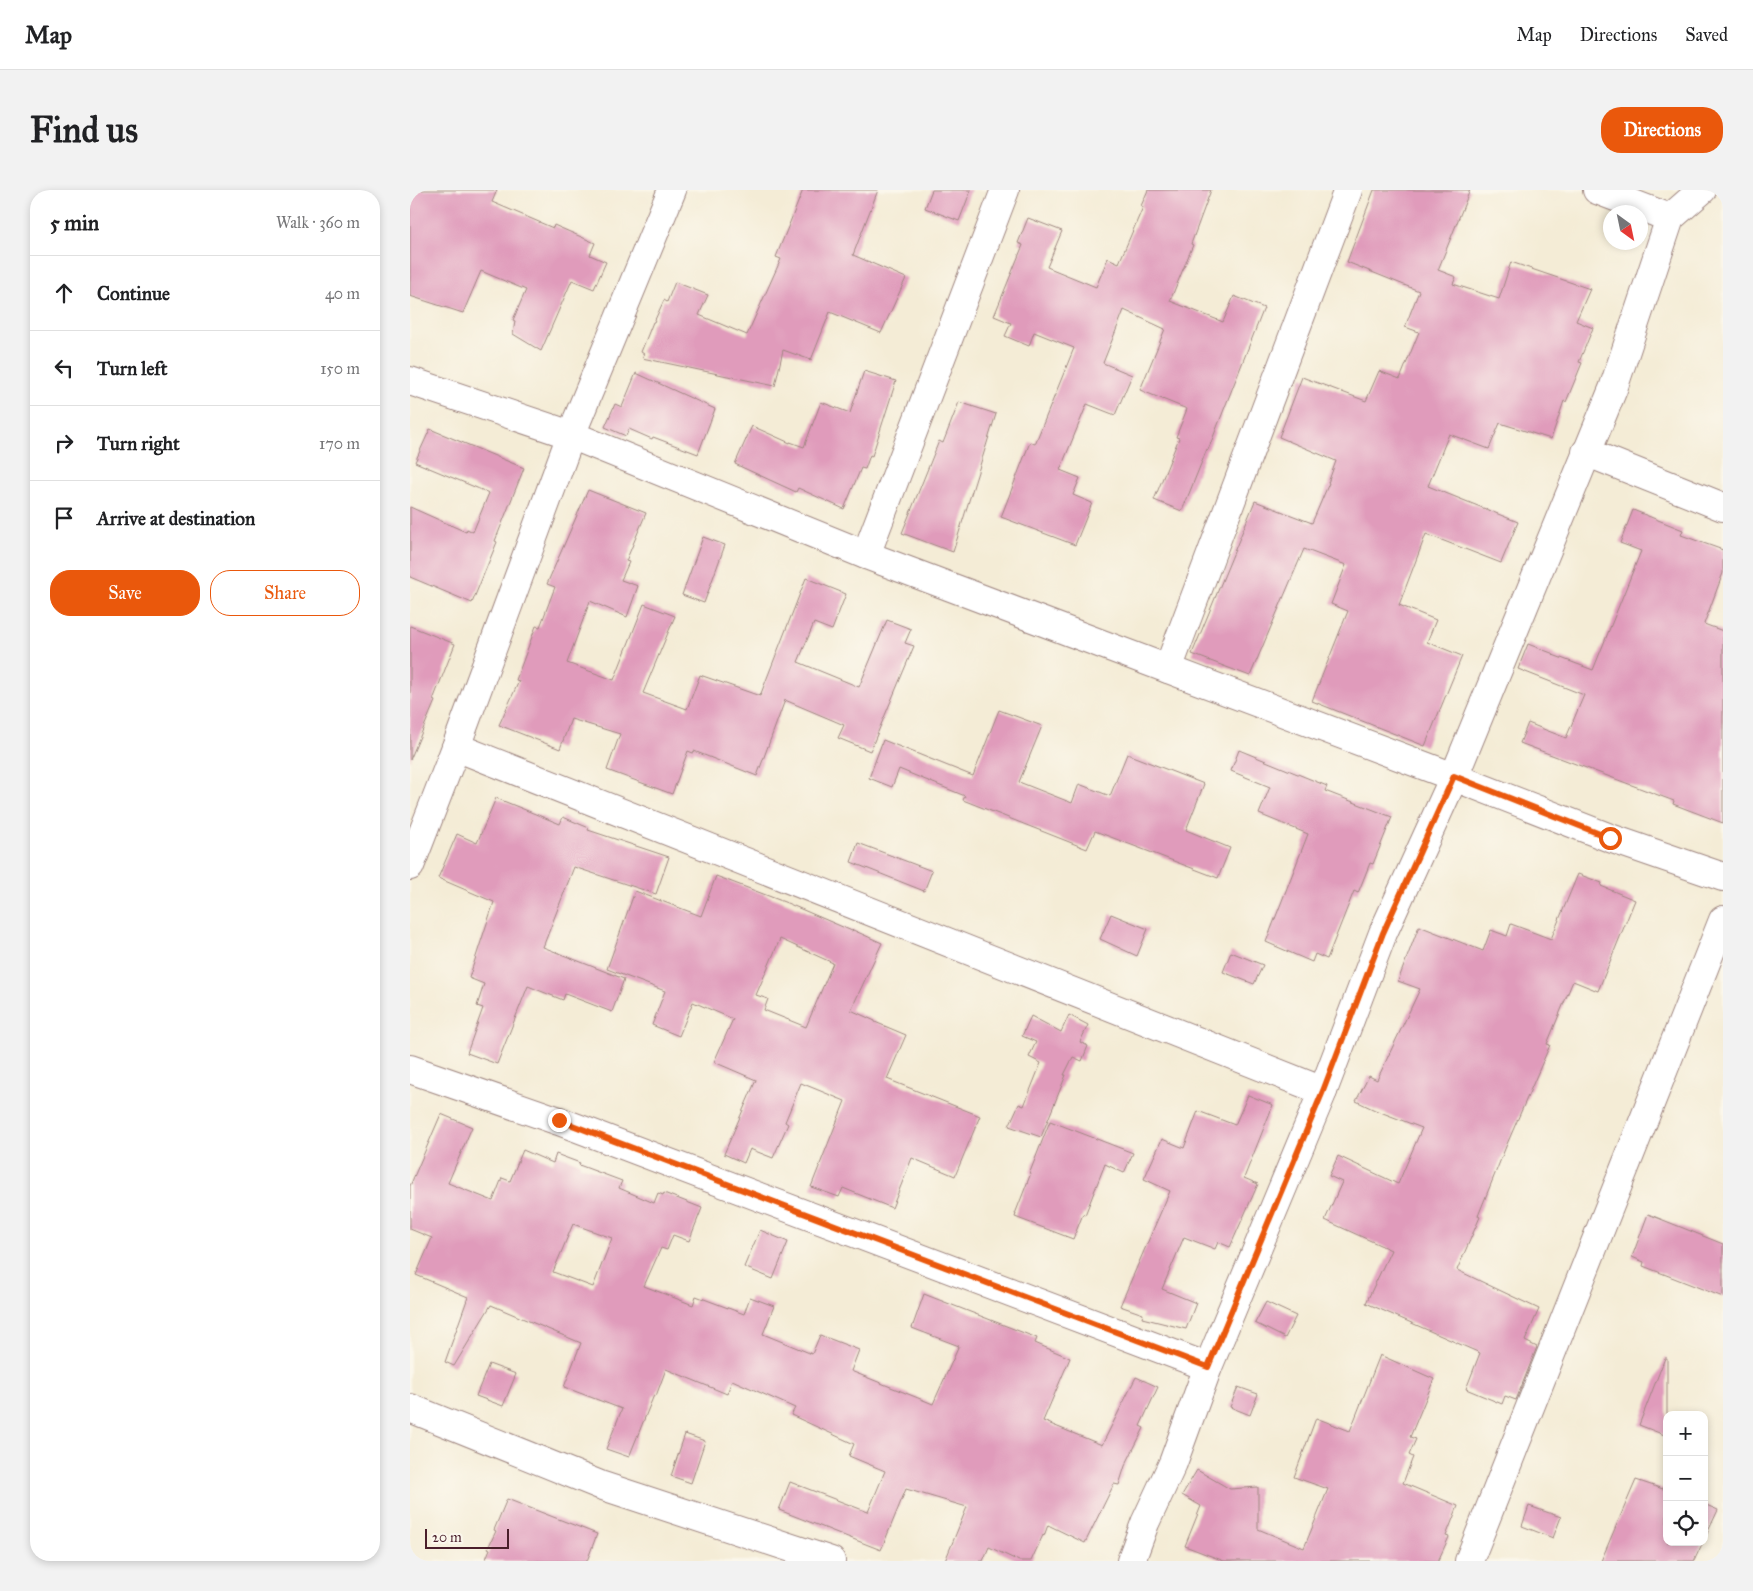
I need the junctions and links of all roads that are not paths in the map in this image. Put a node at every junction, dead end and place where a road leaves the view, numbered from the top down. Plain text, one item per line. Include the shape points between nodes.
1 (672, 190) edge
2 (1005, 190) edge
3 (1348, 190) edge
4 (1597, 190) edge
5 (1702, 190) edge
6 (1670, 218) junction
7 (410, 381) edge
8 (571, 434) junction
9 (1586, 452) junction
10 (1723, 507) edge
11 (866, 555) junction
12 (1168, 669) junction
13 (456, 746) junction
14 (1454, 776) junction
15 (410, 866) edge
16 (1723, 877) edge
17 (1723, 920) edge
18 (410, 1069) edge
19 (1323, 1091) junction
20 (1208, 1367) junction
21 (410, 1408) edge
22 (831, 1561) edge
23 (1131, 1561) edge
24 (1469, 1561) edge

1 - 8 street
2 - 11 street
3 - 12 street
4 - 6 street
5 - 6 street
6 - 9 street via 1613,390
7 - 8 street
8 - 11 street
8 - 13 street
9 - 10 street
9 - 14 street
11 - 12 street
12 - 14 street
13 - 15 street
13 - 19 street
14 - 16 street via 1610,838
14 - 19 street via 1383,933
17 - 24 street
18 - 20 street via 559,1120
19 - 20 street
20 - 23 street via 1173,1463
21 - 22 street via 600,1485

